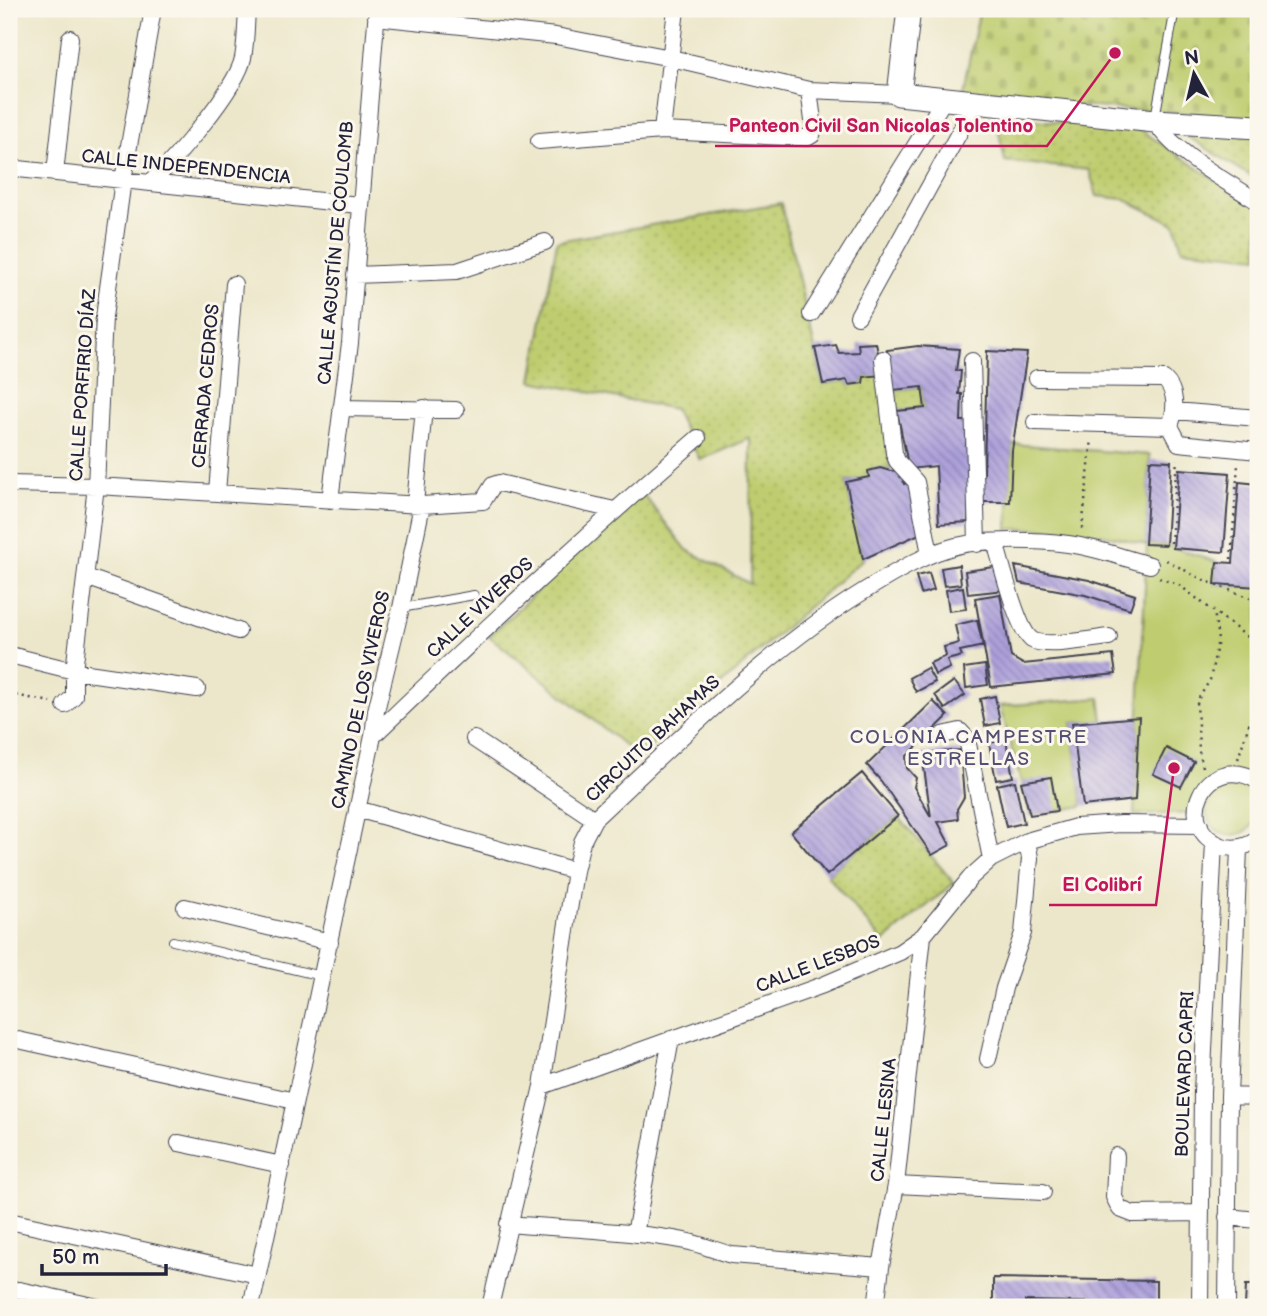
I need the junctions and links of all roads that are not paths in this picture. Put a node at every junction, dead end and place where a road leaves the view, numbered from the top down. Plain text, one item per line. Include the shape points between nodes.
1 (153, 9) edge
2 (247, 9) edge
3 (676, 9) edge
4 (909, 9) edge
5 (1175, 9) edge
6 (377, 13) edge
7 (70, 38) dead end
8 (671, 58) junction
9 (810, 90) junction
10 (899, 94) junction
11 (945, 98) junction
12 (976, 102) junction
13 (1155, 121) junction
14 (1258, 127) edge
15 (662, 131) junction
16 (540, 141) dead end
17 (9, 168) edge
18 (55, 173) junction
19 (123, 180) junction
20 (150, 183) junction
21 (1258, 202) edge
22 (359, 205) junction
23 (545, 242) dead end
24 (355, 275) junction
25 (234, 284) dead end
26 (811, 314) dead end
27 (858, 316) dead end
28 (883, 359) dead end
29 (972, 361) dead end
30 (1037, 378) dead end
31 (341, 408) junction
32 (424, 408) junction
33 (456, 410) dead end
34 (1258, 418) edge
35 (1173, 419) junction
36 (1035, 422) dead end
37 (698, 438) dead end
38 (1258, 451) edge
39 (9, 484) edge
40 (96, 486) junction
41 (217, 492) junction
42 (330, 500) junction
43 (418, 505) junction
44 (614, 510) junction
45 (995, 542) junction
46 (976, 544) junction
47 (930, 554) junction
48 (1150, 565) road end
49 (86, 578) junction
50 (474, 594) dead end
51 (401, 608) junction
52 (238, 631) dead end
53 (1109, 637) dead end
54 (14, 656) dead end
55 (74, 671) junction
56 (197, 689) dead end
57 (65, 705) road end
58 (943, 735) dead end
59 (373, 736) junction
60 (474, 739) dead end
61 (1258, 781) edge
62 (357, 809) junction
63 (594, 819) junction
64 (1200, 825) junction
65 (1027, 841) junction
66 (1214, 842) junction
67 (1252, 845) edge
68 (991, 859) junction
69 (575, 871) junction
70 (185, 907) dead end
71 (923, 936) junction
72 (173, 941) dead end
73 (330, 942) junction
74 (321, 976) junction
75 (9, 1038) edge
76 (671, 1039) junction
77 (988, 1059) dead end
78 (542, 1086) junction
79 (1229, 1096) junction
80 (1258, 1097) edge
81 (295, 1101) junction
82 (179, 1143) dead end
83 (1116, 1156) dead end
84 (282, 1165) junction
85 (896, 1185) junction
86 (1043, 1192) dead end
87 (1200, 1213) junction
88 (1227, 1217) junction
89 (1258, 1220) edge
90 (9, 1221) edge
91 (509, 1224) junction
92 (635, 1234) junction
93 (881, 1267) junction
94 (258, 1275) junction
95 (19, 1290) dead end
96 (98, 1307) edge
97 (251, 1307) edge
98 (490, 1307) edge
99 (876, 1307) edge
100 (1200, 1307) edge
101 (1227, 1307) edge

1 - 19 street, CALLE PORFIRIO DÍAZ
2 - 20 street via 243,60 230,87
3 - 8 street
4 - 10 street
5 - 13 lane
6 - 8 street via 556,36
6 - 22 street, CALLE AGUSTÍN DE COULOMB
7 - 18 street
8 - 9 street
8 - 15 street
9 - 10 street
9 - 15 street via 814,128 807,138
10 - 11 street
11 - 12 street
11 - 26 street
12 - 13 street
12 - 27 street
13 - 14 street
13 - 21 street via 1179,148
15 - 16 street
17 - 18 street, CALLE INDEPENDENCIA
18 - 19 street, CALLE INDEPENDENCIA
19 - 20 street, CALLE INDEPENDENCIA
19 - 40 street, CALLE PORFIRIO DÍAZ via 104,317
20 - 22 street, CALLE INDEPENDENCIA
22 - 24 street, CALLE AGUSTÍN DE COULOMB
23 - 24 street via 457,271
24 - 31 street, CALLE AGUSTÍN DE COULOMB
25 - 41 street, CERRADA CEDROS
28 - 47 street via 894,453 916,482
29 - 46 street
30 - 35 street via 1164,379 1172,386
31 - 32 street
31 - 42 street, CALLE AGUSTÍN DE COULOMB
32 - 33 street
32 - 43 street
34 - 35 street
35 - 36 street via 1093,425
35 - 38 street via 1179,443
37 - 44 street, CALLE VIVEROS
39 - 40 street
40 - 41 street
40 - 49 street, CALLE PORFIRIO DÍAZ
41 - 42 street
42 - 43 street
43 - 44 street via 484,500 499,483
43 - 51 street, CAMINO DE LOS VIVEROS
44 - 59 street, CALLE VIVEROS
45 - 46 street, CIRCUITO BAHAMAS
45 - 48 street, CIRCUITO BAHAMAS via 1068,544
45 - 53 street via 1021,628 1032,640 1047,643
46 - 47 street, CIRCUITO BAHAMAS
47 - 63 street, CIRCUITO BAHAMAS via 848,600 805,631
49 - 52 street
49 - 55 street, CALLE PORFIRIO DÍAZ
50 - 51 lane
51 - 59 street, CAMINO DE LOS VIVEROS
54 - 55 street
55 - 56 street
55 - 57 street, CALLE PORFIRIO DÍAZ via 74,695
58 - 68 street via 960,731 967,739
59 - 62 street, CAMINO DE LOS VIVEROS
60 - 63 street
61 - 64 street via 1236,772 1208,784 1198,800
62 - 69 street
62 - 73 street, CAMINO DE LOS VIVEROS
63 - 69 street, CIRCUITO BAHAMAS
64 - 65 street, CALLE LESBOS via 1076,827
64 - 66 street
65 - 68 street, CALLE LESBOS
65 - 77 street via 1031,858 1023,933 1004,988
66 - 67 street via 1226,847
66 - 87 street, BOULEVARD CAPRI
67 - 79 street
68 - 71 street, CALLE LESBOS
69 - 78 street, CIRCUITO BAHAMAS
70 - 73 street
71 - 76 street, CALLE LESBOS via 875,964
71 - 85 street, CALLE LESINA
72 - 74 lane
73 - 74 street, CAMINO DE LOS VIVEROS
74 - 81 street, CAMINO DE LOS VIVEROS
75 - 81 street
76 - 78 street, CALLE LESBOS
76 - 92 street
78 - 91 street, CIRCUITO BAHAMAS
79 - 80 street
79 - 88 street
81 - 84 street, CAMINO DE LOS VIVEROS
82 - 84 street
83 - 87 street via 1114,1197 1120,1209
84 - 94 street, CAMINO DE LOS VIVEROS
85 - 86 street
85 - 93 street, CALLE LESINA
87 - 100 street, BOULEVARD CAPRI
88 - 89 street
88 - 101 street
90 - 94 street
91 - 92 street
91 - 98 street, CIRCUITO BAHAMAS
92 - 93 street via 689,1241 732,1255
93 - 99 street, CALLE LESINA
94 - 97 street, CAMINO DE LOS VIVEROS
95 - 96 street

